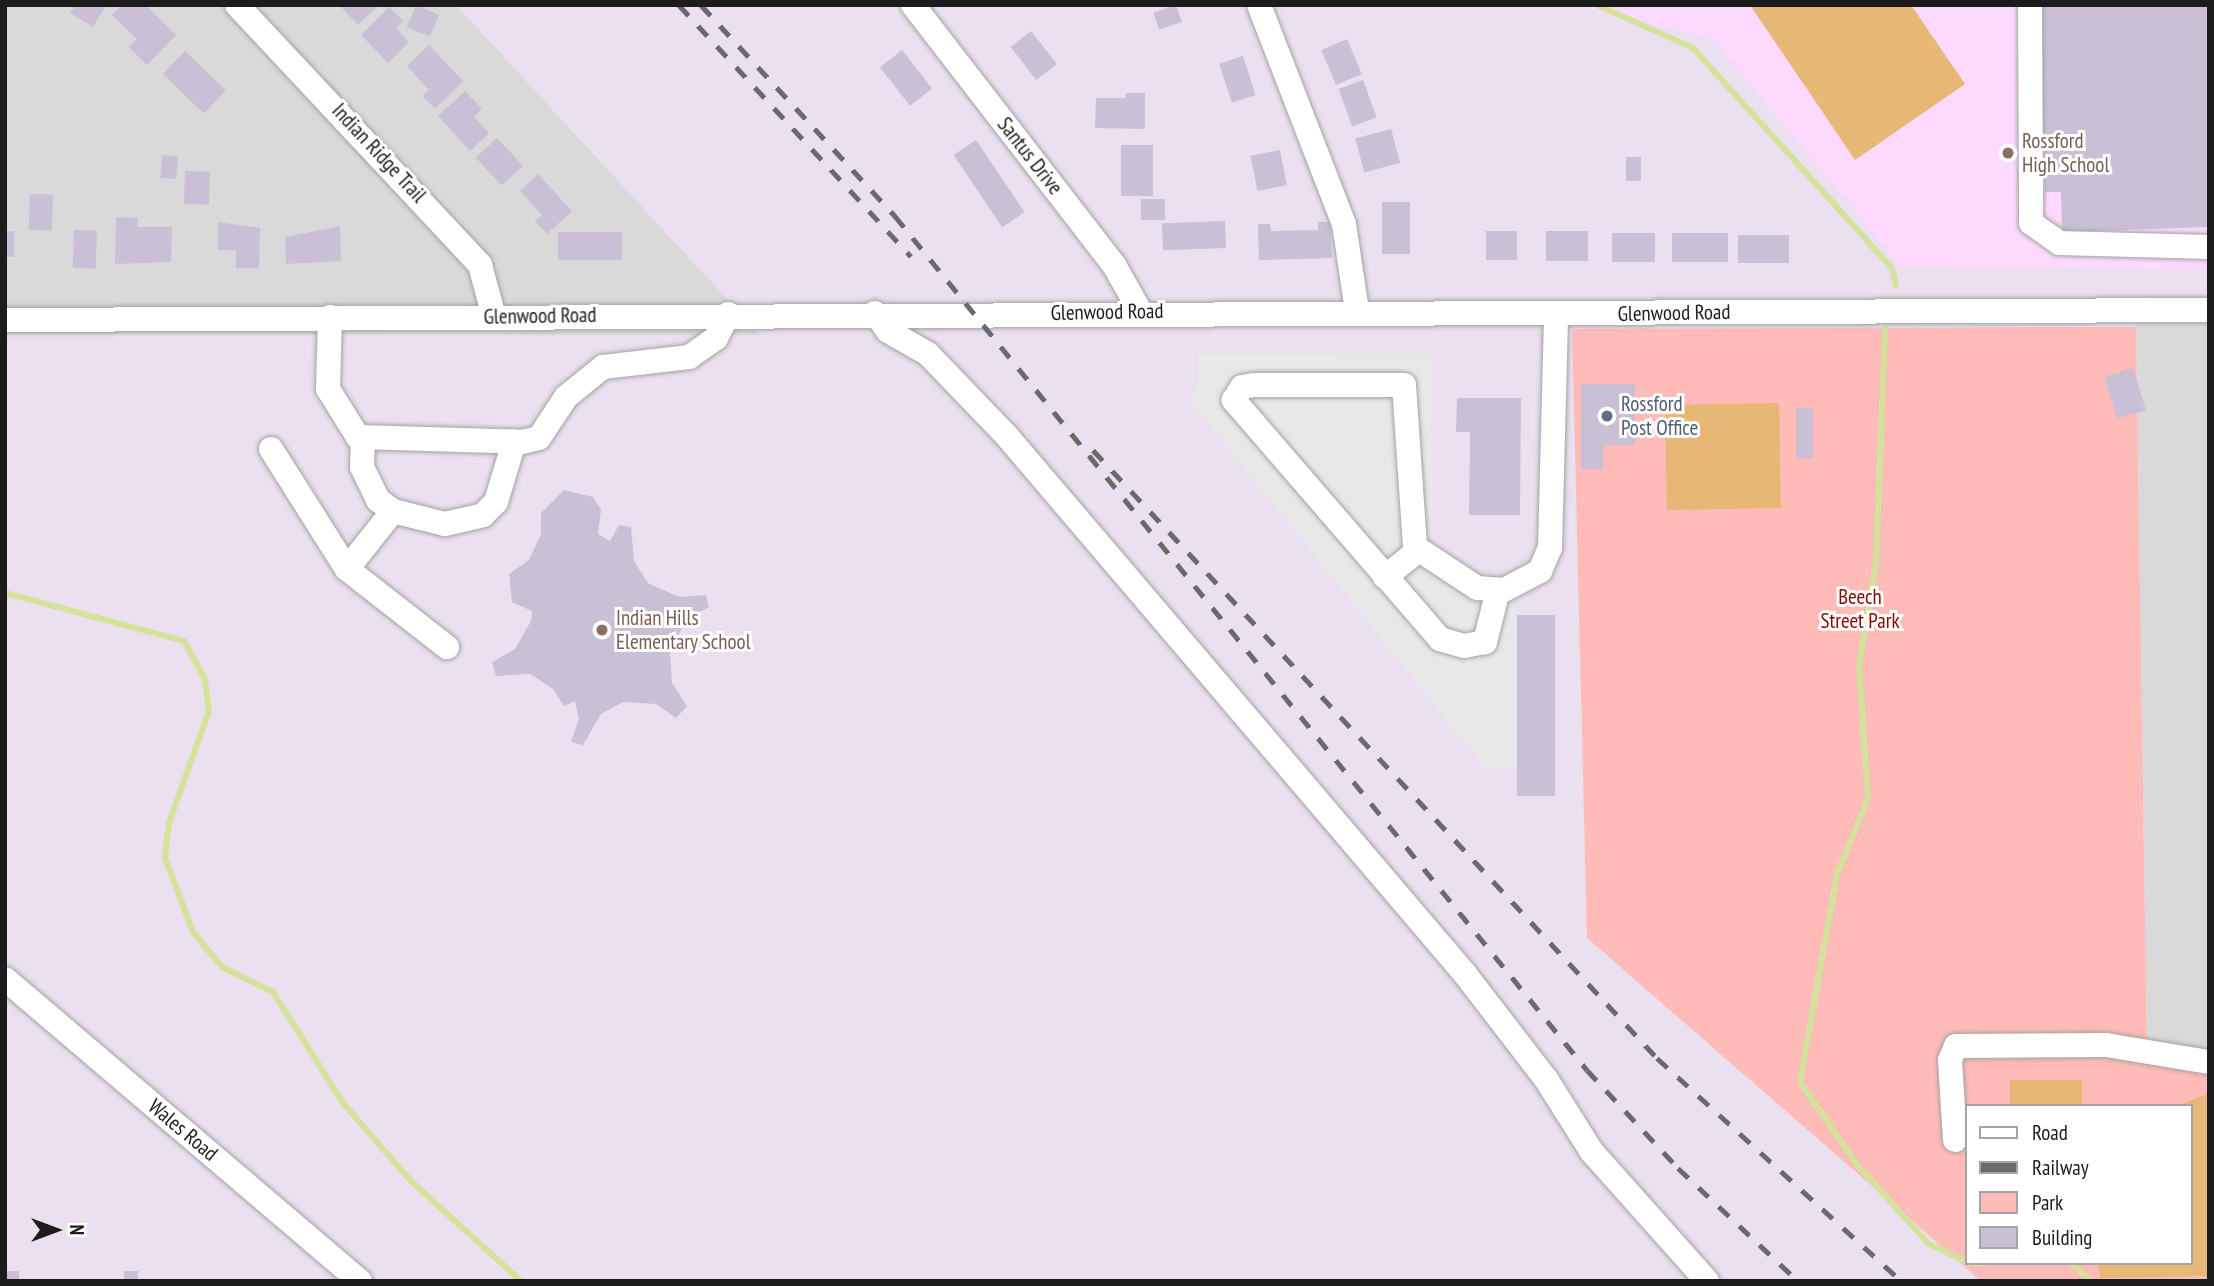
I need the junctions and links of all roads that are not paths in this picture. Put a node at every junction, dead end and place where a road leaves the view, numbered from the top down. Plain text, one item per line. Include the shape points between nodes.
1 (237, 5) edge
2 (913, 5) edge
3 (1259, 5) edge
4 (2030, 5) edge
5 (2209, 247) edge
6 (2209, 310) edge
7 (1140, 311) junction
8 (1357, 311) junction
9 (874, 313) junction
10 (1556, 313) junction
11 (728, 314) junction
12 (330, 317) junction
13 (494, 317) junction
14 (5, 320) edge
15 (363, 438) junction
16 (514, 442) junction
17 (271, 449) dead end
18 (393, 511) junction
19 (1419, 550) junction
20 (347, 569) junction
21 (1385, 577) junction
22 (1498, 590) junction
23 (447, 648) dead end
24 (5, 979) edge
25 (2209, 1062) edge
26 (1955, 1140) dead end
27 (360, 1281) edge
28 (1707, 1281) edge

1 - 13 street, Indian Ridge Trail via 457,238 491,289
2 - 7 street, Santus Drive via 1114,265
3 - 8 street via 1344,224
4 - 5 street via 2031,223 2060,243
6 - 10 street, Glenwood Road
7 - 8 street, Glenwood Road
7 - 9 street, Glenwood Road
8 - 10 street, Glenwood Road
9 - 11 street, Glenwood Road
9 - 28 street via 888,331 928,354 1006,435 1465,974 1546,1079 1592,1152
10 - 22 street via 1550,548 1540,571 1522,584
11 - 13 street, Glenwood Road
11 - 16 street via 716,338 689,357 603,368 566,397 539,438
12 - 13 street, Glenwood Road
12 - 14 street, Glenwood Road
12 - 15 street via 328,389 342,420
15 - 16 street
15 - 18 street via 366,480
16 - 18 street via 496,502 483,515 445,524
17 - 20 street
18 - 20 street
19 - 21 street
19 - 21 street via 1410,534 1404,385 1241,387 1234,400 1245,418
19 - 22 street via 1477,588
20 - 23 street
21 - 22 street via 1440,639 1464,646 1486,642 1492,632
24 - 27 street, Wales Road
25 - 26 street via 2106,1045 1956,1046 1950,1060

